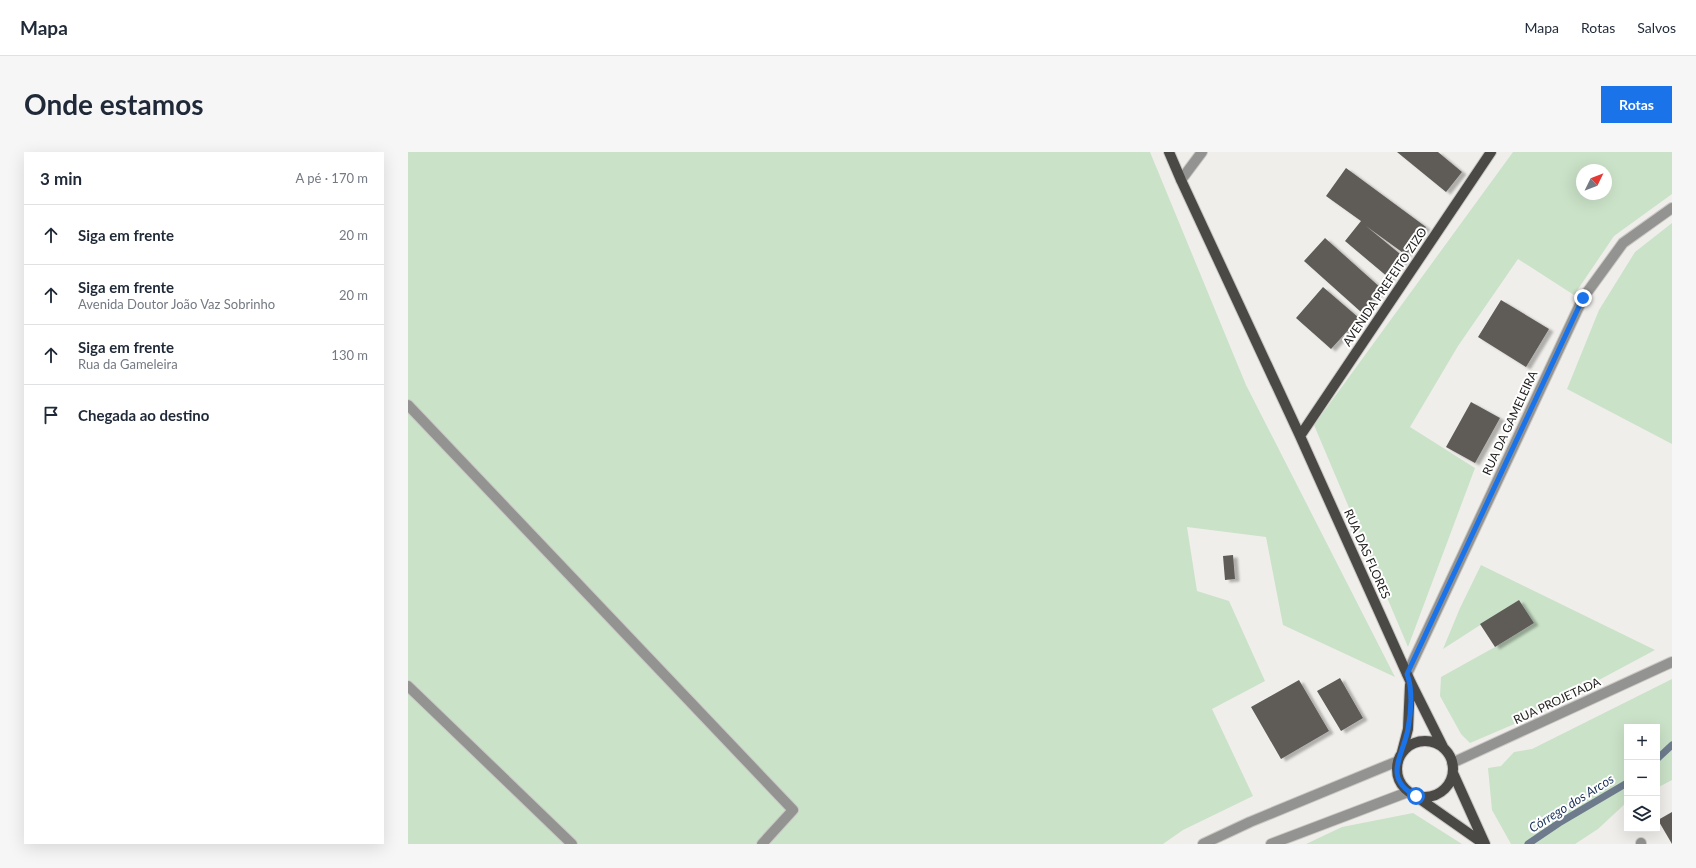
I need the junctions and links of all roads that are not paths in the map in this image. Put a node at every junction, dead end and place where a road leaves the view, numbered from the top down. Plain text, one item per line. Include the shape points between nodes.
1 (1170, 152) edge
2 (1202, 152) edge
3 (1492, 153) edge
4 (1181, 180) junction
5 (1672, 208) edge
6 (408, 405) edge
7 (1300, 436) junction
8 (1672, 662) edge
9 (1409, 679) junction
10 (408, 686) edge
11 (1443, 747) junction
12 (1400, 756) junction
13 (1453, 768) junction
14 (1412, 794) junction
15 (572, 844) edge
16 (762, 844) edge
17 (1203, 844) edge
18 (1271, 844) edge
19 (1484, 844) edge

1 - 4 main road, RUA DAS FLORES
2 - 4 street
3 - 7 main road, AVENIDA PREFEITO ZIZO
4 - 7 main road, RUA DAS FLORES
5 - 9 street, RUA DA GAMELEIRA via 1623,243 1583,298
6 - 16 street via 793,810
7 - 9 main road, RUA DAS FLORES
8 - 13 street, RUA PROJETADA
9 - 11 main road, RUA DAS FLORES
9 - 12 main road via 1408,729
10 - 15 street
11 - 12 main road via 1426,740 1416,742
11 - 13 main road via 1449,754
12 - 14 main road via 1398,778 1402,786
12 - 17 street
13 - 14 main road via 1446,788 1440,793 1424,798
13 - 19 main road
14 - 18 street
14 - 19 main road

